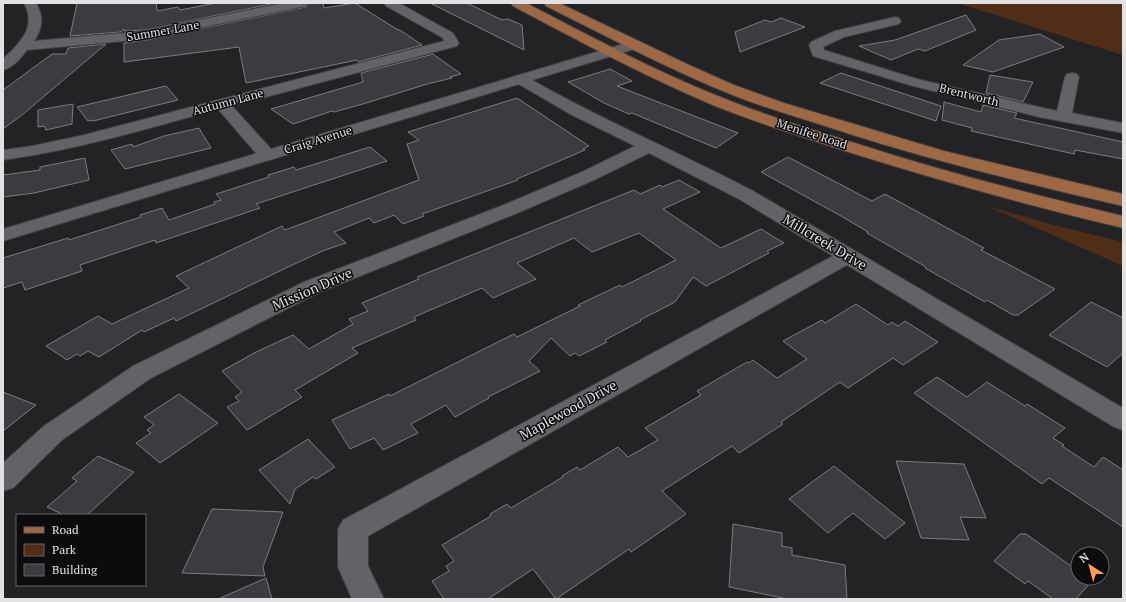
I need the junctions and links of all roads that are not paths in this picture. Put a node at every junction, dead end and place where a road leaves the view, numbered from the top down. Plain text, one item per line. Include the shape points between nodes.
1 (30, 3) edge
2 (302, 3) edge
3 (390, 3) edge
4 (517, 3) edge
5 (550, 3) edge
6 (895, 21) dead end
7 (633, 45) junction
8 (23, 46) junction
9 (611, 52) junction
10 (3, 66) edge
11 (1072, 77) dead end
12 (520, 79) junction
13 (222, 104) junction
14 (1063, 117) junction
15 (1123, 128) edge
16 (649, 146) junction
17 (3, 155) edge
18 (267, 155) junction
19 (1123, 200) edge
20 (1123, 222) edge
21 (3, 235) edge
22 (848, 256) junction
23 (1123, 420) edge
24 (3, 480) edge
25 (368, 599) edge

1 - 8 street via 36,19 34,29
2 - 8 street, Summer Lane via 146,35
3 - 13 street, Autumn Lane via 448,36 452,43
4 - 9 main road, Menifee Road
5 - 7 main road, Menifee Road
6 - 14 street, Brentworth via 840,34 816,45 818,53 913,82
7 - 9 street, Craig Avenue
7 - 19 main road, Menifee Road via 730,88 863,134 1031,180
8 - 10 street
9 - 12 street, Craig Avenue
9 - 20 main road, Menifee Road via 701,94 841,144 1040,203
11 - 14 street
12 - 16 street, Millcreek Drive via 575,111
12 - 18 street, Craig Avenue
13 - 17 street, Autumn Lane via 84,140
13 - 18 street
14 - 15 street, Brentworth
16 - 22 street, Millcreek Drive via 716,179
16 - 24 street, Mission Drive via 588,176 508,210 312,287 221,331 142,372 53,433
18 - 21 street, Craig Avenue
22 - 23 street, Millcreek Drive
22 - 25 street, Maplewood Drive via 353,529 353,567

